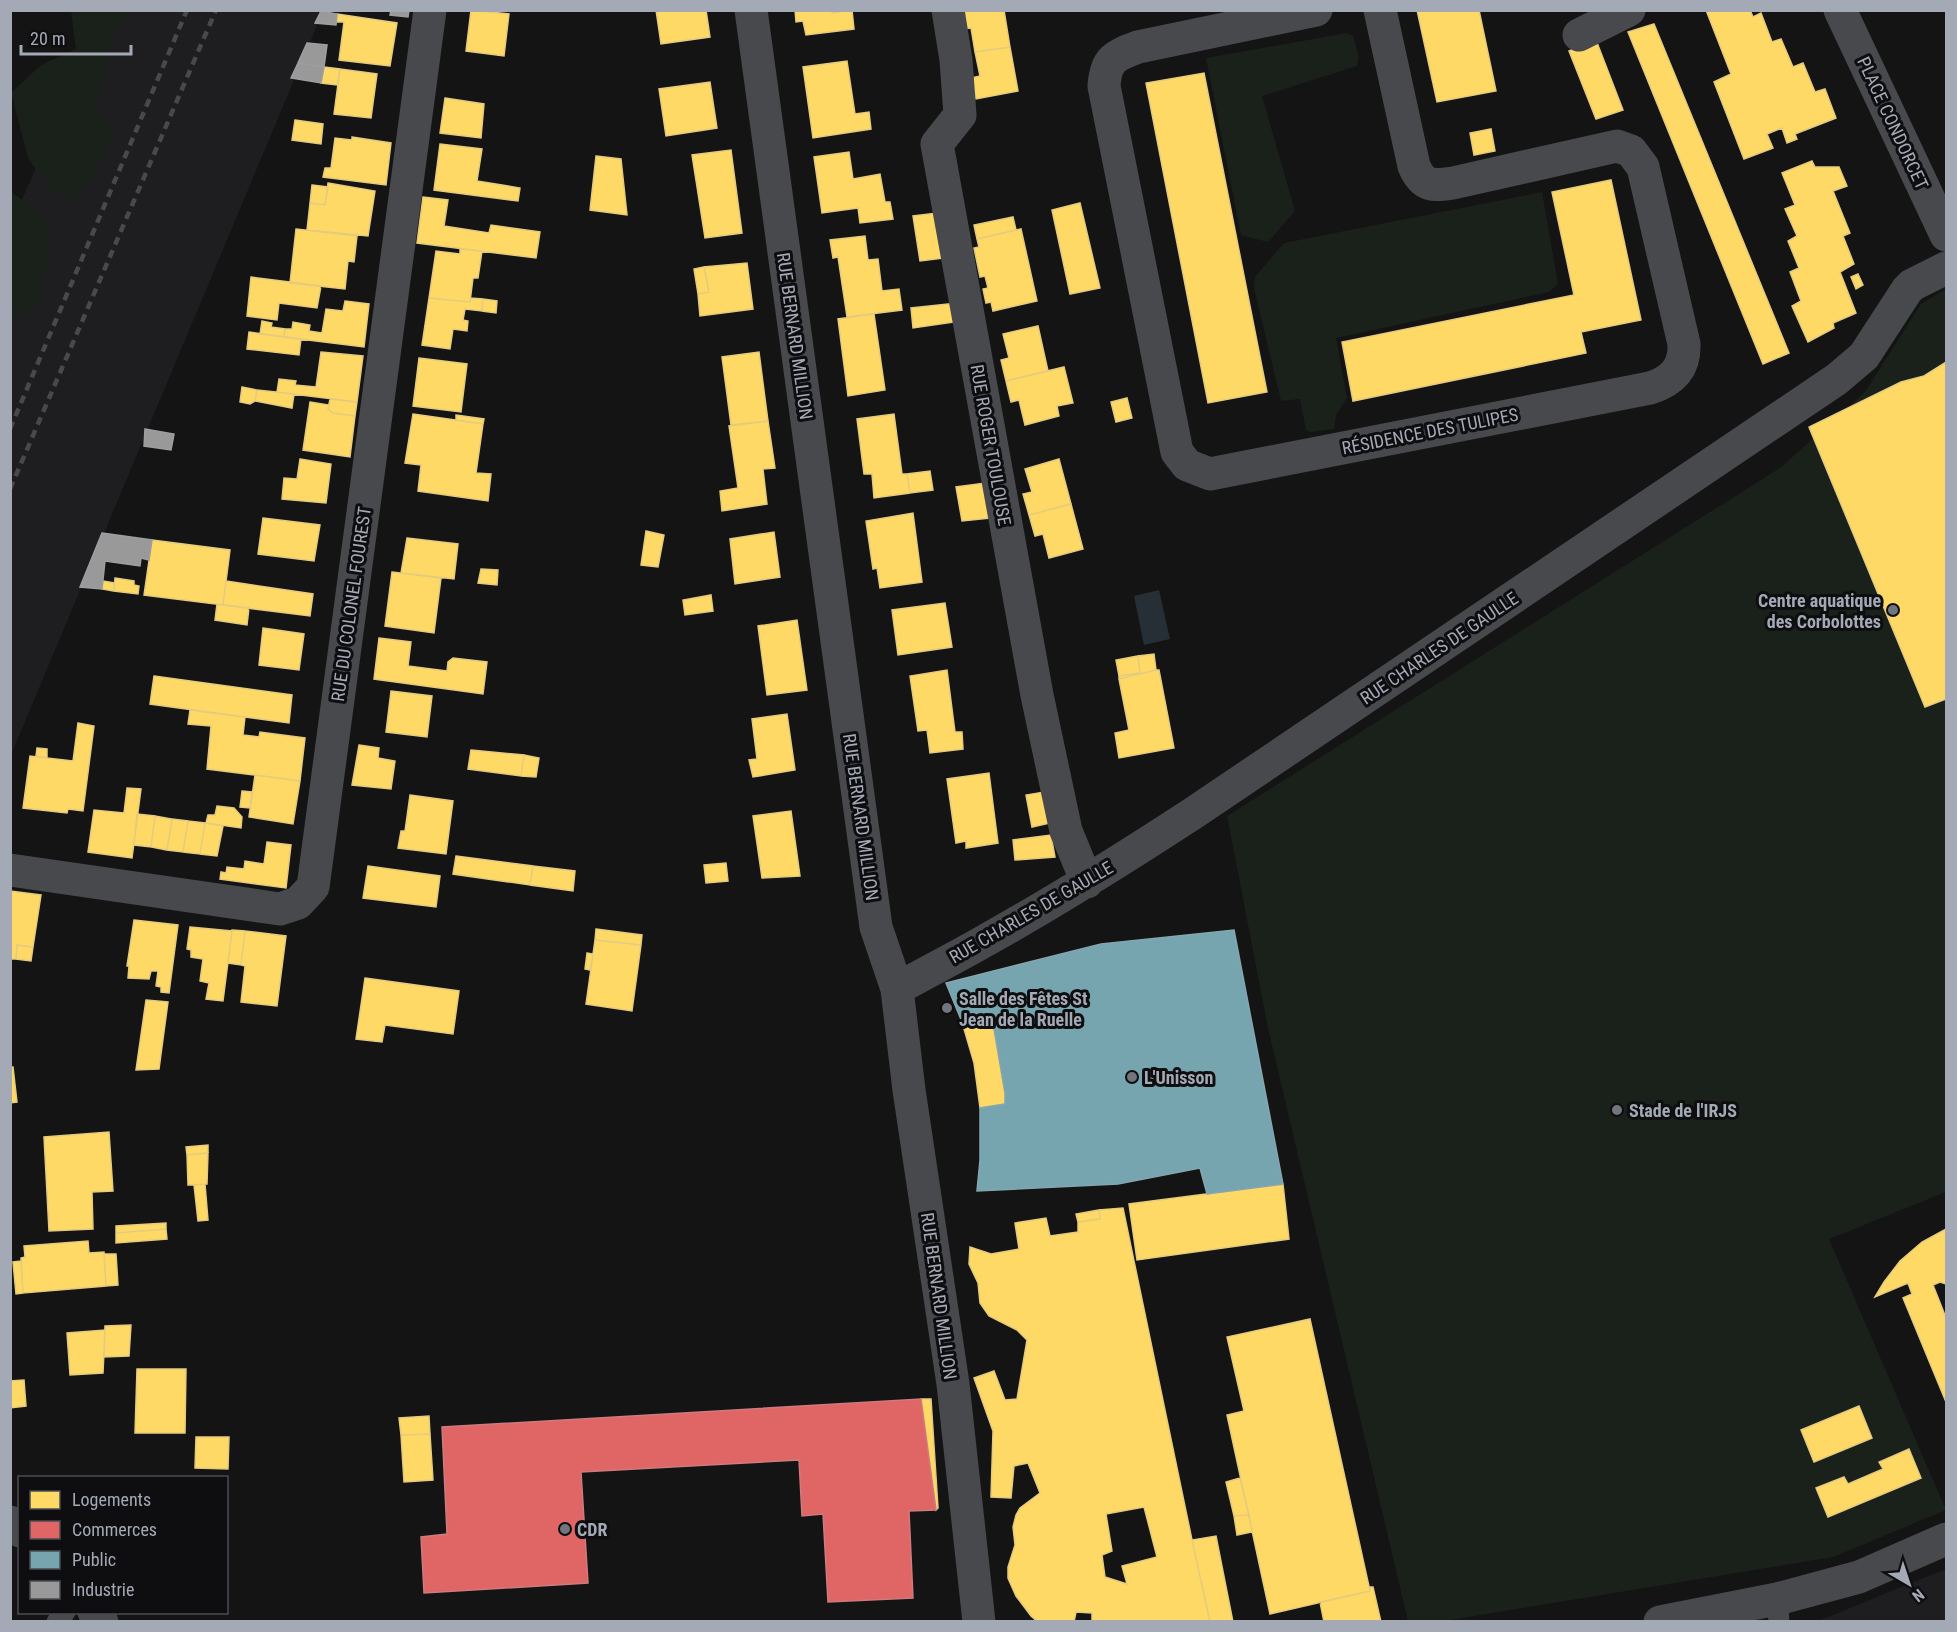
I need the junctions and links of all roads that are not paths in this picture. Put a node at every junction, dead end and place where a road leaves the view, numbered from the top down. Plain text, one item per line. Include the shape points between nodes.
1 (430, 10) edge
2 (751, 10) edge
3 (948, 10) edge
4 (1316, 10) edge
5 (1380, 10) edge
6 (1629, 10) edge
7 (1840, 10) edge
8 (1579, 35) dead end
9 (1947, 235) edge
10 (1947, 268) edge
11 (10, 870) edge
12 (1087, 882) junction
13 (897, 989) junction
14 (1947, 1539) edge
15 (1778, 1610) edge
16 (979, 1622) edge
17 (1660, 1622) edge

1 - 11 street, RUE DU COLONEL FOUREST via 313,887 298,903 280,909
2 - 13 street, RUE BERNARD MILLION via 876,927
3 - 12 street, RUE ROGER TOULOUSE via 960,115 937,144 1037,695 1066,831
4 - 5 street, RÉSIDENCE DES TULIPES via 1138,47 1120,54 1105,71 1104,86 1178,452 1187,465 1210,474 1650,388 1670,379 1681,367 1684,344 1659,233 1643,167 1631,151 1617,146 1453,183 1423,181 1414,166
6 - 8 street
7 - 9 street, PLACE CONDORCET
10 - 12 street, RUE CHARLES DE GAULLE via 1907,290 1864,356 1838,379
12 - 13 street, RUE CHARLES DE GAULLE
13 - 16 street, RUE BERNARD MILLION via 953,1384
14 - 15 street
15 - 17 street

